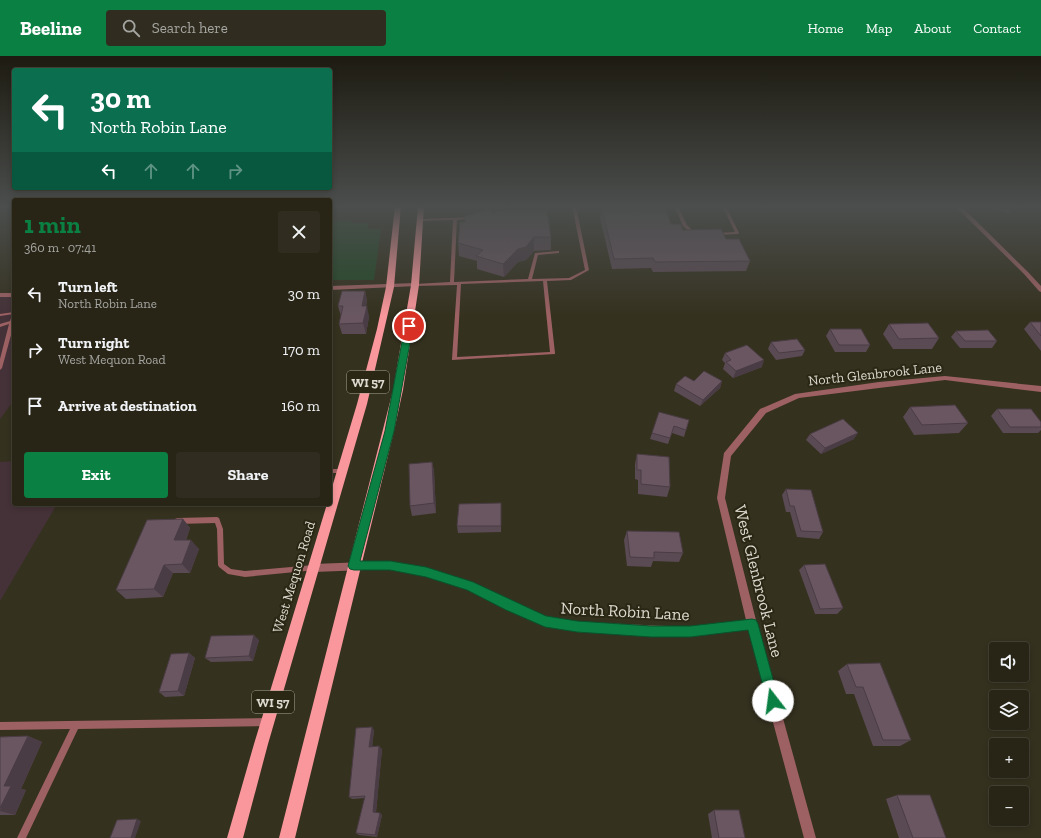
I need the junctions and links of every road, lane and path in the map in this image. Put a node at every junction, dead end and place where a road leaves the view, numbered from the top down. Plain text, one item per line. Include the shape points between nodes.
1 (394, 242) edge
2 (419, 242) edge
3 (454, 242) edge
4 (581, 242) edge
5 (995, 242) edge
6 (558, 252) dead end
7 (545, 280) junction
8 (530, 281) junction
9 (452, 284) junction
10 (459, 284) junction
11 (415, 285) junction
12 (390, 287) junction
13 (332, 288) edge
14 (1041, 290) edge
15 (0, 295) edge
16 (12, 295) edge
17 (12, 314) edge
18 (0, 315) edge
19 (12, 322) joint
20 (0, 326) edge
21 (0, 368) edge
22 (1041, 389) edge
23 (763, 411) joint
24 (332, 471) edge
25 (343, 471) junction
26 (166, 521) edge
27 (354, 566) junction
28 (314, 568) junction
29 (752, 624) junction
30 (267, 722) junction
31 (76, 725) junction
32 (0, 726) edge
33 (21, 838) edge
34 (235, 838) edge
35 (287, 838) edge
36 (810, 838) edge

1 - 12 main road, West Mequon Road / WI 57
2 - 11 main road, WI 57
3 - 9 lane
4 - 7 lane via 587,270 570,279
5 - 14 street
6 - 8 lane via 536,254
7 - 8 lane
7 - 10 lane via 553,353 454,359
8 - 10 lane
9 - 10 lane
9 - 11 lane
11 - 12 street
11 - 27 main road, WI 57 via 391,424
12 - 13 street
12 - 25 main road, West Mequon Road / WI 57 via 382,329
15 - 16 street
17 - 18 lane
19 - 20 lane
19 - 21 lane
22 - 23 street, North Glenbrook Lane via 945,378 879,384 798,396
23 - 29 street, West Glenbrook Lane via 727,456 721,498
24 - 25 lane
25 - 28 main road, West Mequon Road / WI 57
26 - 28 lane via 217,520 220,529 221,565 230,572 245,574
27 - 28 street, North Robin Lane
27 - 29 street, North Robin Lane via 390,566 426,572 470,585 545,621 577,627 690,632
27 - 35 main road, WI 57
28 - 30 main road, West Mequon Road / WI 57
29 - 36 street, West Glenbrook Lane
30 - 31 lane
30 - 34 main road, West Mequon Road / WI 57
31 - 32 lane
31 - 33 lane

